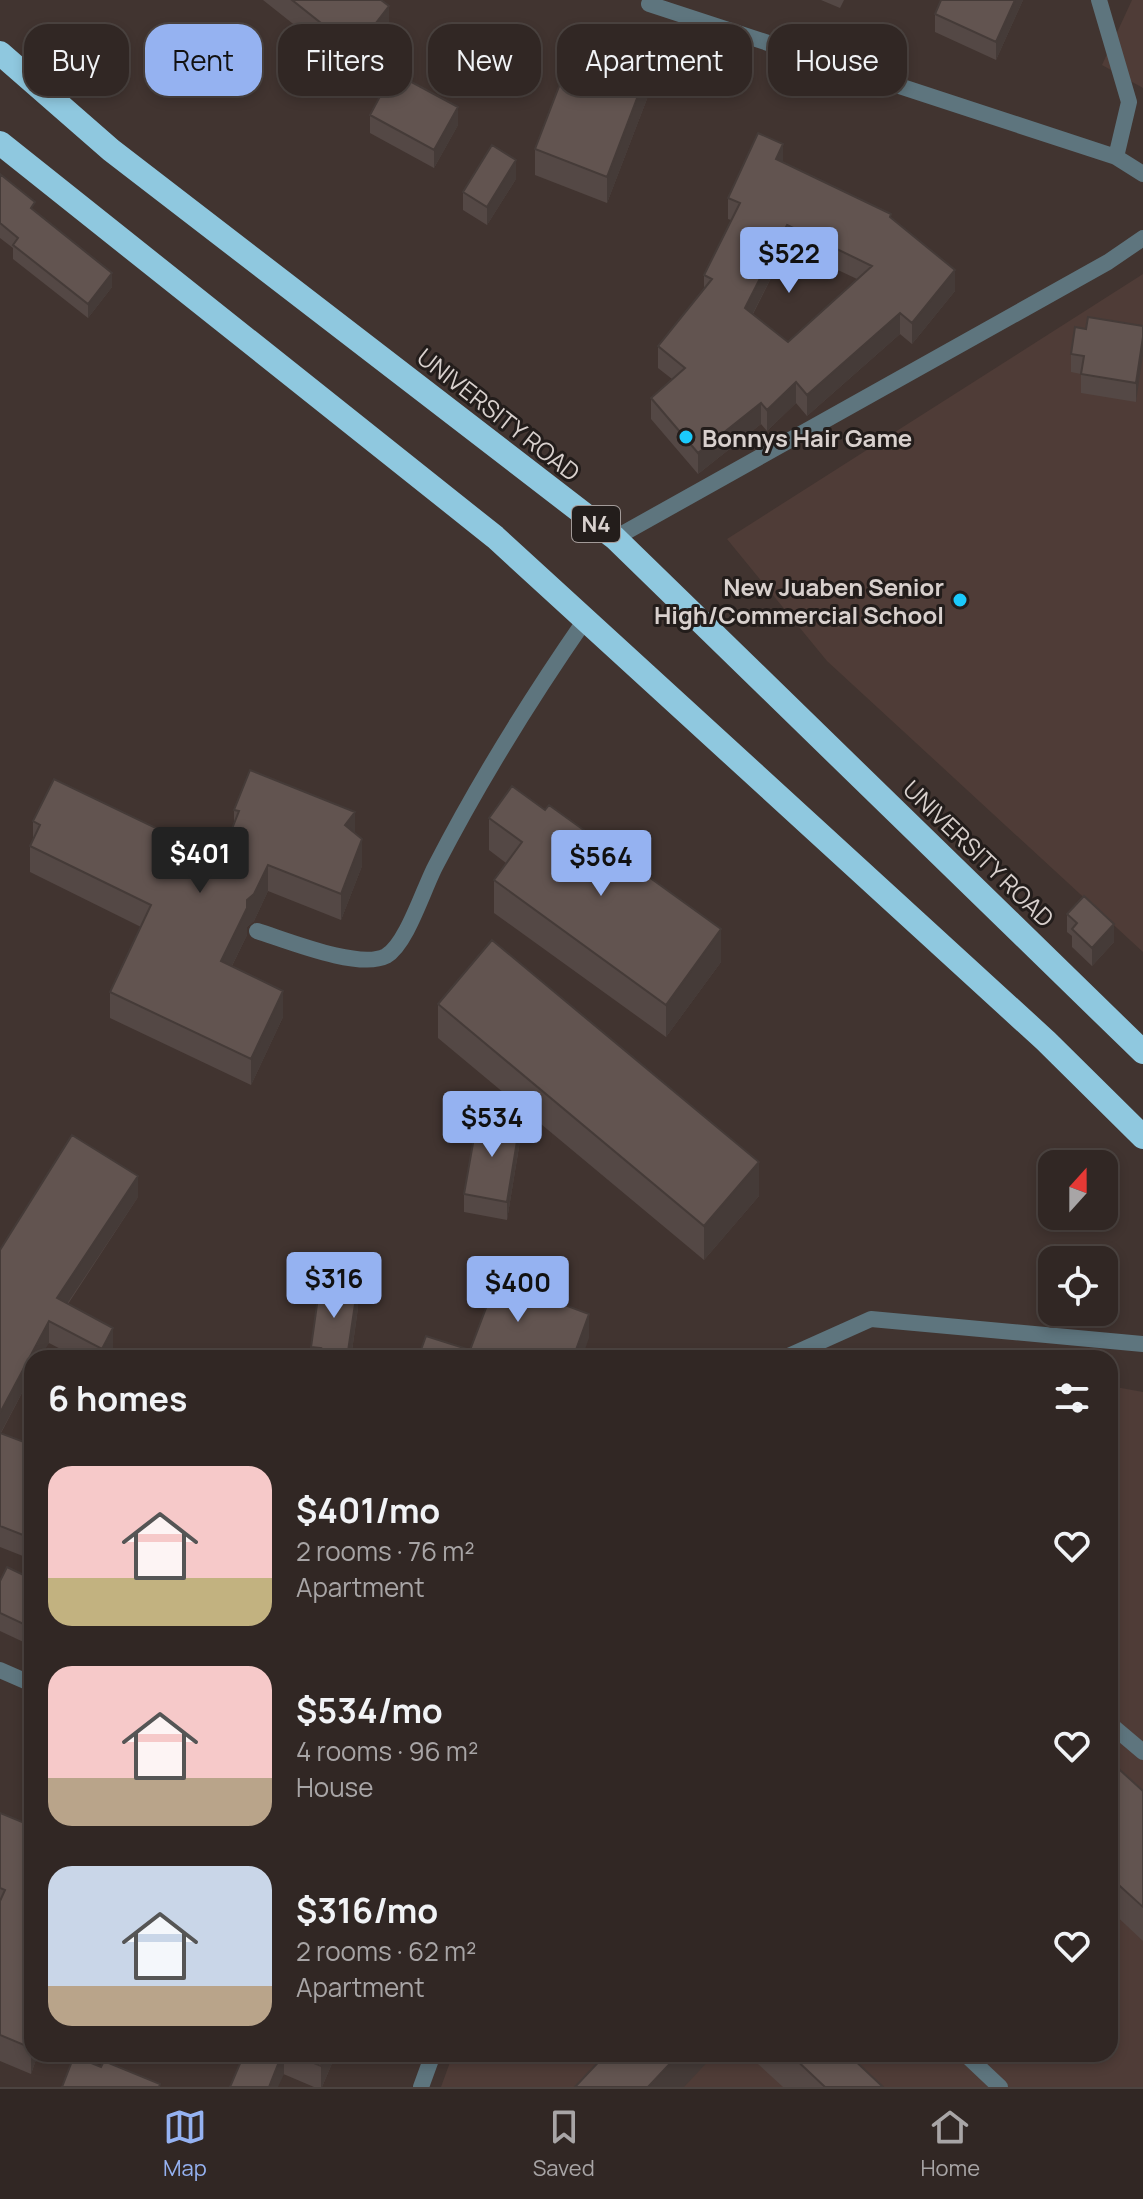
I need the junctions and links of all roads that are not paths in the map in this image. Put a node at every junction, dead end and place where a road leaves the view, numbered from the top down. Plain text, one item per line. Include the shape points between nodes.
1 (1099, 0) edge
2 (649, 4) dead end
3 (0, 53) edge
4 (0, 143) edge
5 (1116, 157) junction
6 (1143, 174) edge
7 (1143, 238) edge
8 (615, 538) junction
9 (585, 620) junction
10 (257, 931) dead end
11 (1143, 1052) edge
12 (1143, 1137) edge
13 (1143, 1344) edge
14 (802, 1350) edge
15 (0, 1670) edge
16 (24, 1680) edge
17 (1118, 1731) edge
18 (1143, 1752) edge
19 (430, 2062) edge
20 (973, 2062) edge
21 (421, 2087) edge
22 (1000, 2087) edge

1 - 5 street via 1129,102
2 - 5 street
3 - 8 highway, UNIVERSITY ROAD / N4 via 111,150
4 - 9 highway via 495,537
5 - 6 street
7 - 8 street
8 - 11 highway, UNIVERSITY ROAD / N4
9 - 10 street via 527,703 388,955 365,962
9 - 12 highway via 1046,1041
13 - 14 street via 871,1319
15 - 16 street
17 - 18 street
19 - 21 street
20 - 22 street

